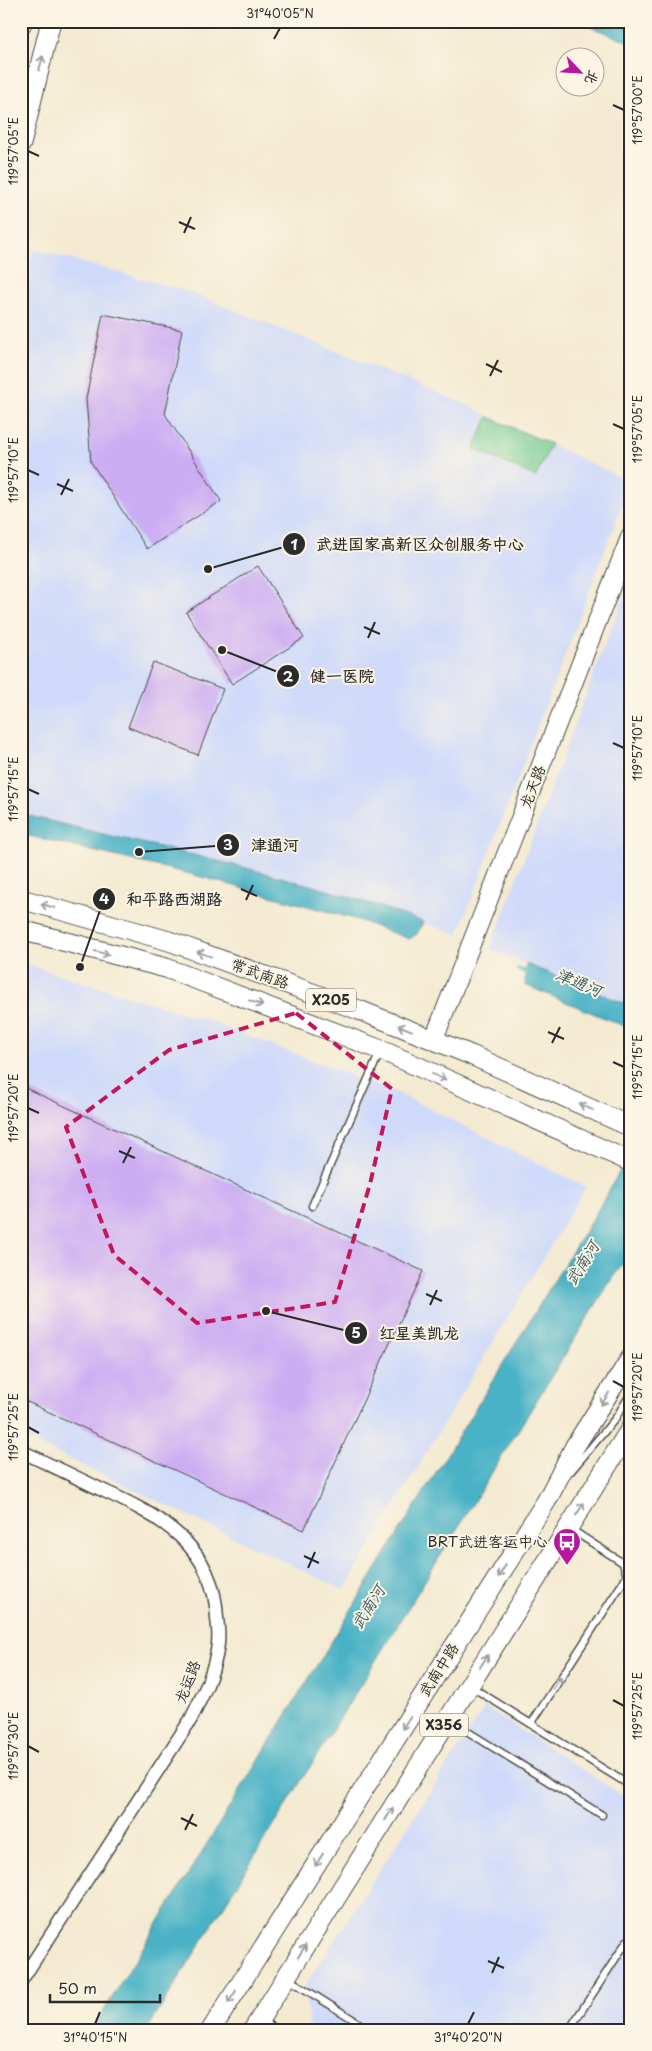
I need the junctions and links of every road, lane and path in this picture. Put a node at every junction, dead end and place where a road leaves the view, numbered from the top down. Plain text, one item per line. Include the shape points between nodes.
1 (22, 21) edge
2 (51, 21) edge
3 (21, 26) edge
4 (21, 144) edge
5 (631, 535) edge
6 (21, 898) edge
7 (21, 930) edge
8 (434, 1039) junction
9 (381, 1050) junction
10 (631, 1127) edge
11 (627, 1161) edge
12 (312, 1206) dead end
13 (631, 1358) edge
14 (631, 1393) edge
15 (631, 1428) edge
16 (21, 1451) edge
17 (547, 1500) junction
18 (568, 1528) junction
19 (469, 1685) junction
20 (448, 1720) junction
21 (531, 1724) junction
22 (631, 1786) edge
23 (602, 1815) dead end
24 (627, 1941) dead end
25 (286, 1977) junction
26 (21, 1982) edge
27 (261, 2027) edge
28 (211, 2030) edge
29 (370, 2030) edge
30 (569, 2030) edge

1 - 3 main road
4 -> 2 main road
5 - 8 street, 龙天路
8 -> 6 main road, 常武南路 / X205 via 170,942
7 -> 9 main road, 常武南路 / X205 via 166,968
10 -> 8 main road, 常武南路 / X205
9 -> 11 main road, 常武南路 / X205
9 - 12 lane
13 -> 17 main road, 武南中路 / X356 via 575,1446
14 - 17 lane via 615,1419
18 -> 15 main road, X356
16 - 26 street, 龙运路 via 136,1505 166,1523 189,1544 205,1568 217,1599 218,1644 210,1680 191,1719
17 -> 28 main road, 武南中路 / X356
19 -> 18 main road, X356
21 -> 18 lane via 626,1576 623,1563
19 - 20 main road, X356
19 - 21 lane
20 - 23 lane
25 -> 20 main road, X356
21 - 22 lane
24 - 30 lane
25 - 27 main road, X356
25 - 29 lane

